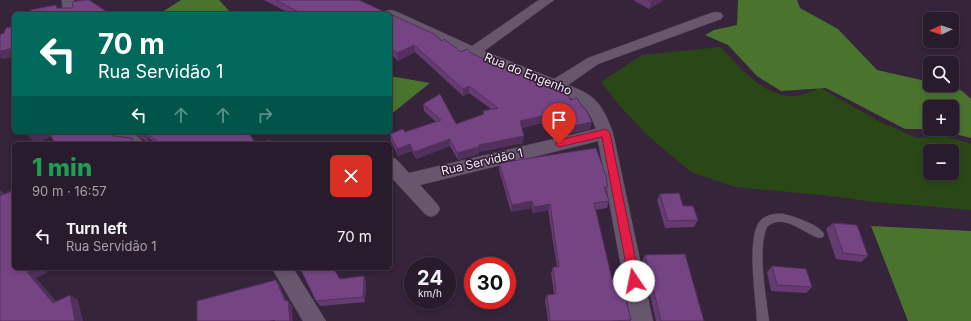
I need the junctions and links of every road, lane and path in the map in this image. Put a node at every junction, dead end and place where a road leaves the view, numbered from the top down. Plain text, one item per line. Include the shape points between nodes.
1 (548, 0) edge
2 (68, 1) edge
3 (70, 12) edge
4 (392, 15) edge
5 (716, 16) dead end
6 (473, 52) junction
7 (556, 85) junction
8 (606, 133) junction
9 (122, 134) edge
10 (133, 142) edge
11 (392, 166) edge
12 (405, 181) junction
13 (431, 209) dead end
14 (819, 234) dead end
15 (283, 270) edge
16 (315, 321) edge
17 (642, 321) edge
18 (763, 321) edge

1 - 6 street
2 - 3 street
4 - 6 street, Rua do Engenho
5 - 7 street via 593,61
6 - 7 street, Rua do Engenho
7 - 8 street, Rua do Engenho via 590,103 598,113
8 - 12 street, Rua Servidão 1
8 - 17 street, Rua do Engenho
9 - 10 street
11 - 12 street
12 - 13 street
14 - 18 lane via 796,221 782,218 771,219 763,224 758,234 758,249
15 - 16 street

